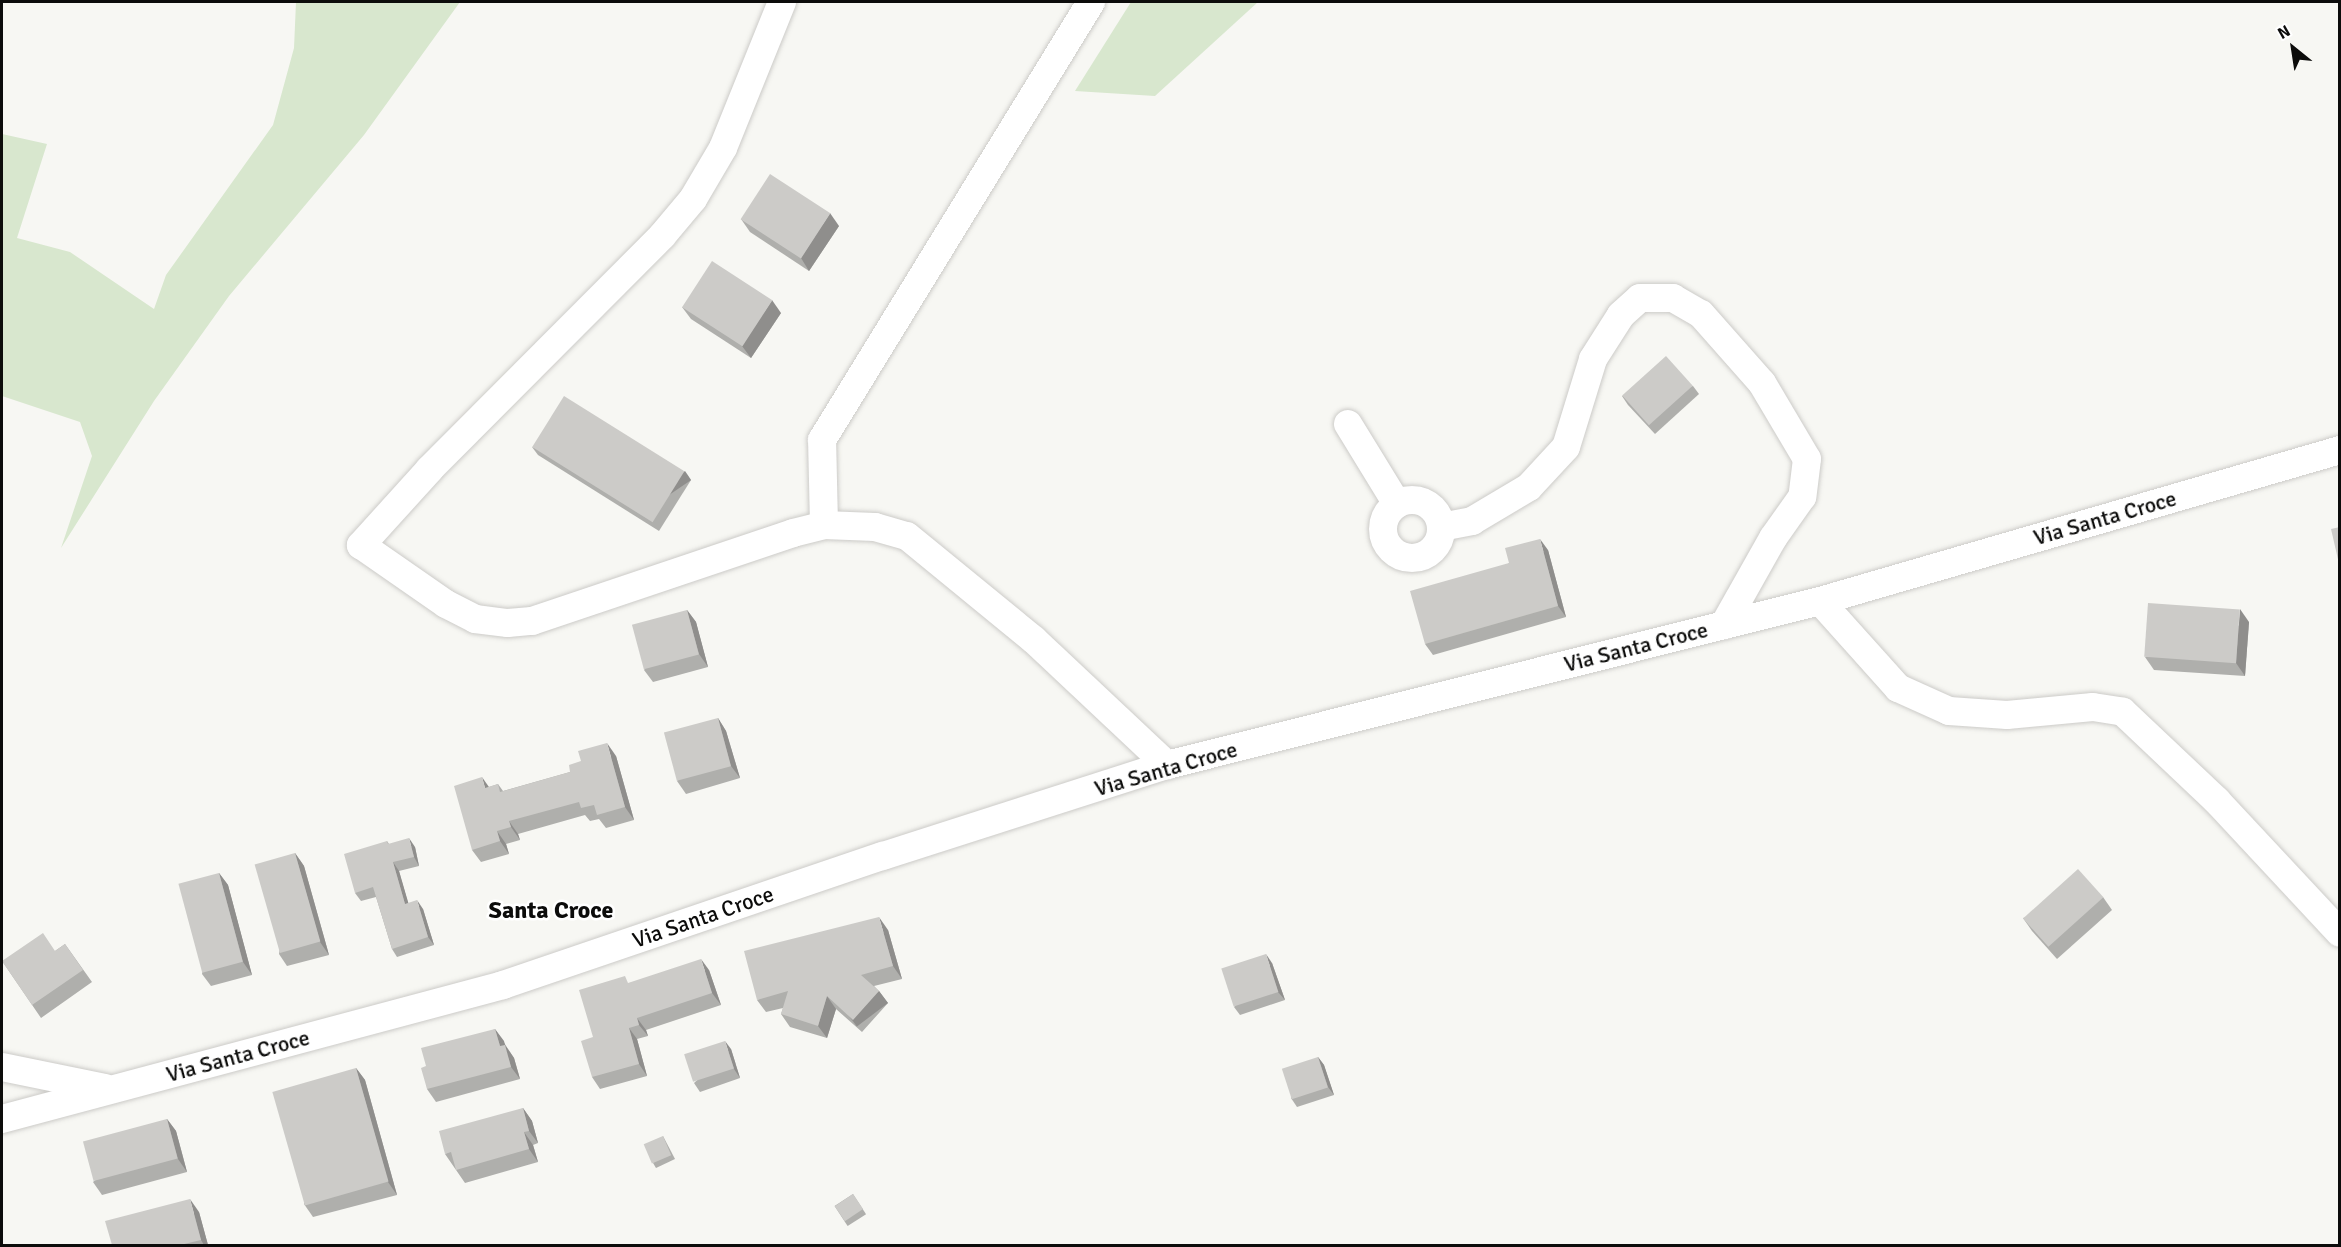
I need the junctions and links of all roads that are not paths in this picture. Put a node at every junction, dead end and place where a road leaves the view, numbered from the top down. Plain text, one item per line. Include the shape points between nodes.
1 (782, 2) edge
2 (1090, 2) edge
3 (1348, 424) dead end
4 (2340, 450) edge
5 (1397, 504) junction
6 (824, 525) junction
7 (1441, 527) junction
8 (1820, 601) junction
9 (1724, 625) junction
10 (1138, 738) junction
11 (1167, 765) junction
12 (1128, 778) junction
13 (2340, 933) edge
14 (2, 1067) edge
15 (111, 1089) junction
16 (2, 1119) edge

1 - 6 street via 723,148 693,199 662,236 430,469 361,545 446,604 475,619 508,623 532,621
2 - 6 street via 822,440
3 - 5 street
4 - 8 street, Via Santa Croce
5 - 7 street via 1425,503 1433,509
5 - 7 street via 1384,518 1383,537 1403,557 1430,552
6 - 10 street via 875,527 907,536 1034,640
7 - 9 street via 1472,520 1529,487 1566,447 1593,359 1621,315 1640,298 1673,298 1701,314 1762,383 1807,459 1802,497 1773,538
8 - 9 street, Via Santa Croce
8 - 13 street via 1898,688 1949,711 2007,715 2093,707 2123,712 2217,801
9 - 11 street, Via Santa Croce
10 - 11 street
10 - 12 street
11 - 12 street, Via Santa Croce
12 - 15 street, Via Santa Croce via 503,985
14 - 15 street
15 - 16 street, Via Santa Croce

